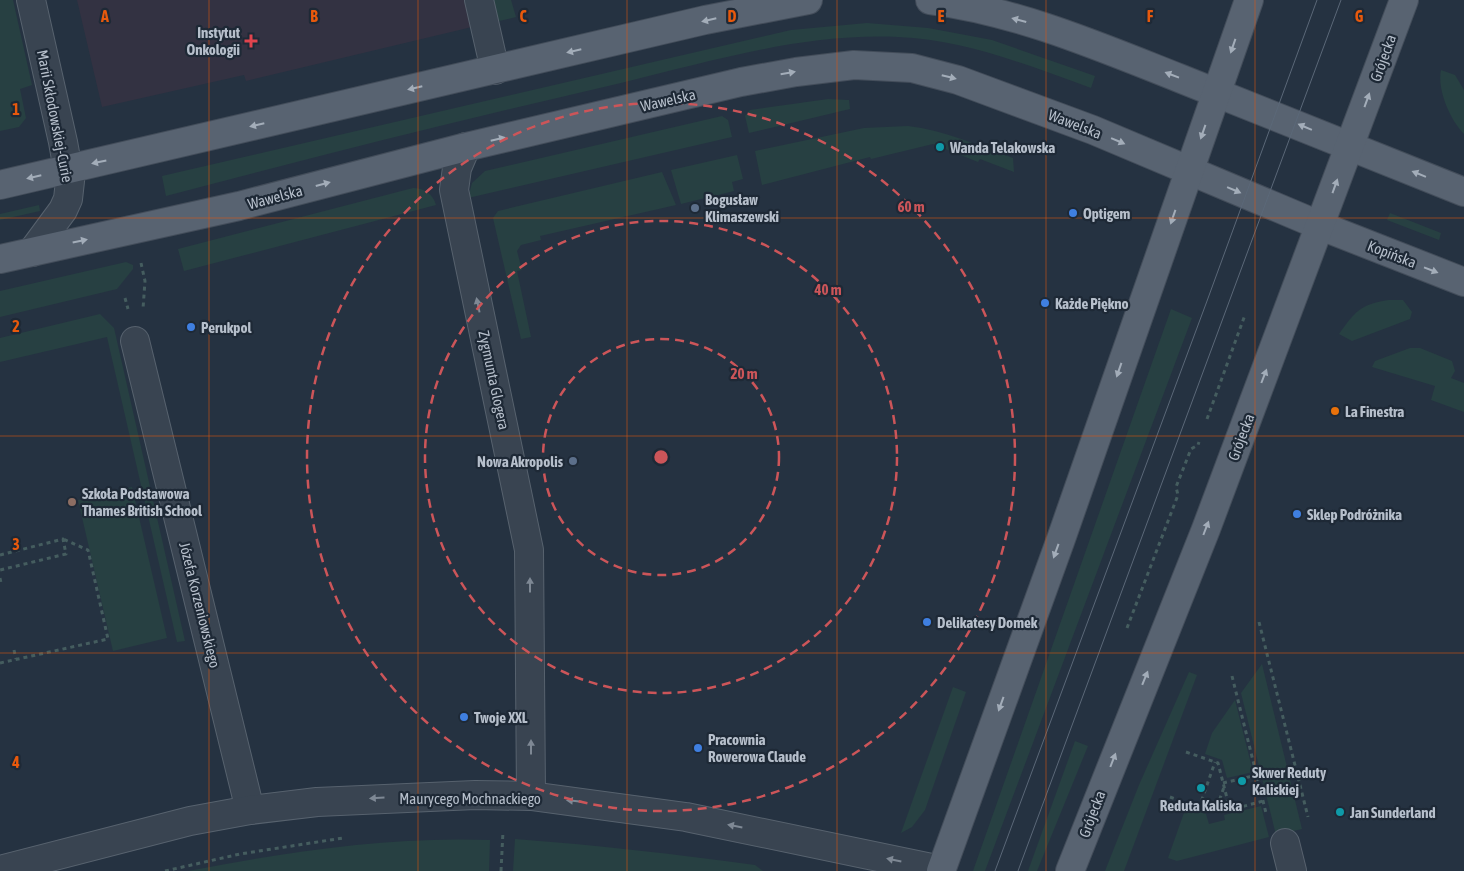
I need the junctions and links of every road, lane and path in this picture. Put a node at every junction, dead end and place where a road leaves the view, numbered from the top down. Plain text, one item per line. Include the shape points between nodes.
1 (31, 0) edge
2 (479, 0) edge
3 (808, 0) edge
4 (930, 0) edge
5 (1249, 0) edge
6 (1404, 0) edge
7 (495, 70) junction
8 (1217, 93) junction
9 (1350, 146) junction
10 (466, 147) junction
11 (67, 169) junction
12 (1190, 171) junction
13 (0, 185) edge
14 (1464, 192) edge
15 (1321, 226) junction
16 (32, 252) junction
17 (0, 259) edge
18 (1464, 282) edge
19 (1245, 315) dead end
20 (135, 341) dead end
21 (1204, 427) dead end
22 (1201, 436) dead end
23 (63, 539) junction
24 (0, 554) edge
25 (0, 570) edge
26 (0, 578) edge
27 (1, 584) dead end
28 (1259, 622) dead end
29 (1124, 634) dead end
30 (14, 650) dead end
31 (16, 659) junction
32 (0, 662) edge
33 (1232, 676) dead end
34 (1186, 752) dead end
35 (1215, 762) junction
36 (1256, 775) junction
37 (1224, 785) junction
38 (530, 796) junction
39 (1170, 797) dead end
40 (1263, 801) junction
41 (1228, 805) junction
42 (1199, 808) junction
43 (1217, 808) junction
44 (250, 810) junction
45 (1268, 819) dead end
46 (1310, 827) dead end
47 (494, 830) dead end
48 (503, 830) junction
49 (512, 831) dead end
50 (353, 837) dead end
51 (1285, 843) dead end
52 (0, 870) edge
53 (166, 871) edge
54 (501, 871) edge
55 (941, 871) edge
56 (1070, 871) edge
57 (1292, 871) edge

1 - 11 street, Marii Skłodowskiej-Curie via 64,142
2 - 7 street
3 -> 7 main road via 704,20
8 -> 4 main road via 1036,24 982,9
5 -> 8 main road
9 -> 6 main road, Grójecka
7 -> 11 main road
9 -> 8 main road
8 -> 12 main road
14 -> 9 main road
15 -> 9 main road, Grójecka
10 -> 12 main road, Wawelska via 740,82 854,65 912,68 958,80 1093,130
16 -> 10 main road, Wawelska via 239,206
38 -> 10 street, Zygmunta Glogera via 529,550 454,190 457,168
11 -> 13 main road
11 - 16 street, Marii Skłodowskiej-Curie via 70,191 63,210
12 -> 15 main road, Wawelska
12 -> 55 main road
15 -> 18 main road, Kopińska
56 -> 15 main road, Grójecka via 1206,529
16 - 17 main road, Wawelska
19 - 21 path
20 - 44 street, Józefa Korzeniowskiego
22 - 29 path via 1198,445 1191,449 1176,487 1178,495
23 - 24 path
23 - 25 path via 66,554
23 - 31 path via 88,550 108,639
26 - 27 path
28 - 46 path
30 - 31 path
31 - 32 path
33 - 36 path
34 - 35 path
35 - 37 path
35 - 42 path
36 - 37 path
36 - 40 path
37 - 41 path
37 - 43 path
38 -> 44 street, Maurycego Mochnackiego via 380,798
55 -> 38 street, Maurycego Mochnackiego via 686,817
39 - 42 path
40 - 41 path via 1230,810
40 - 45 path
41 - 43 path
42 - 43 path
44 - 52 street, Maurycego Mochnackiego via 190,821
47 - 48 path
48 - 49 path
48 - 54 path
50 - 53 path via 240,854
51 - 57 street

